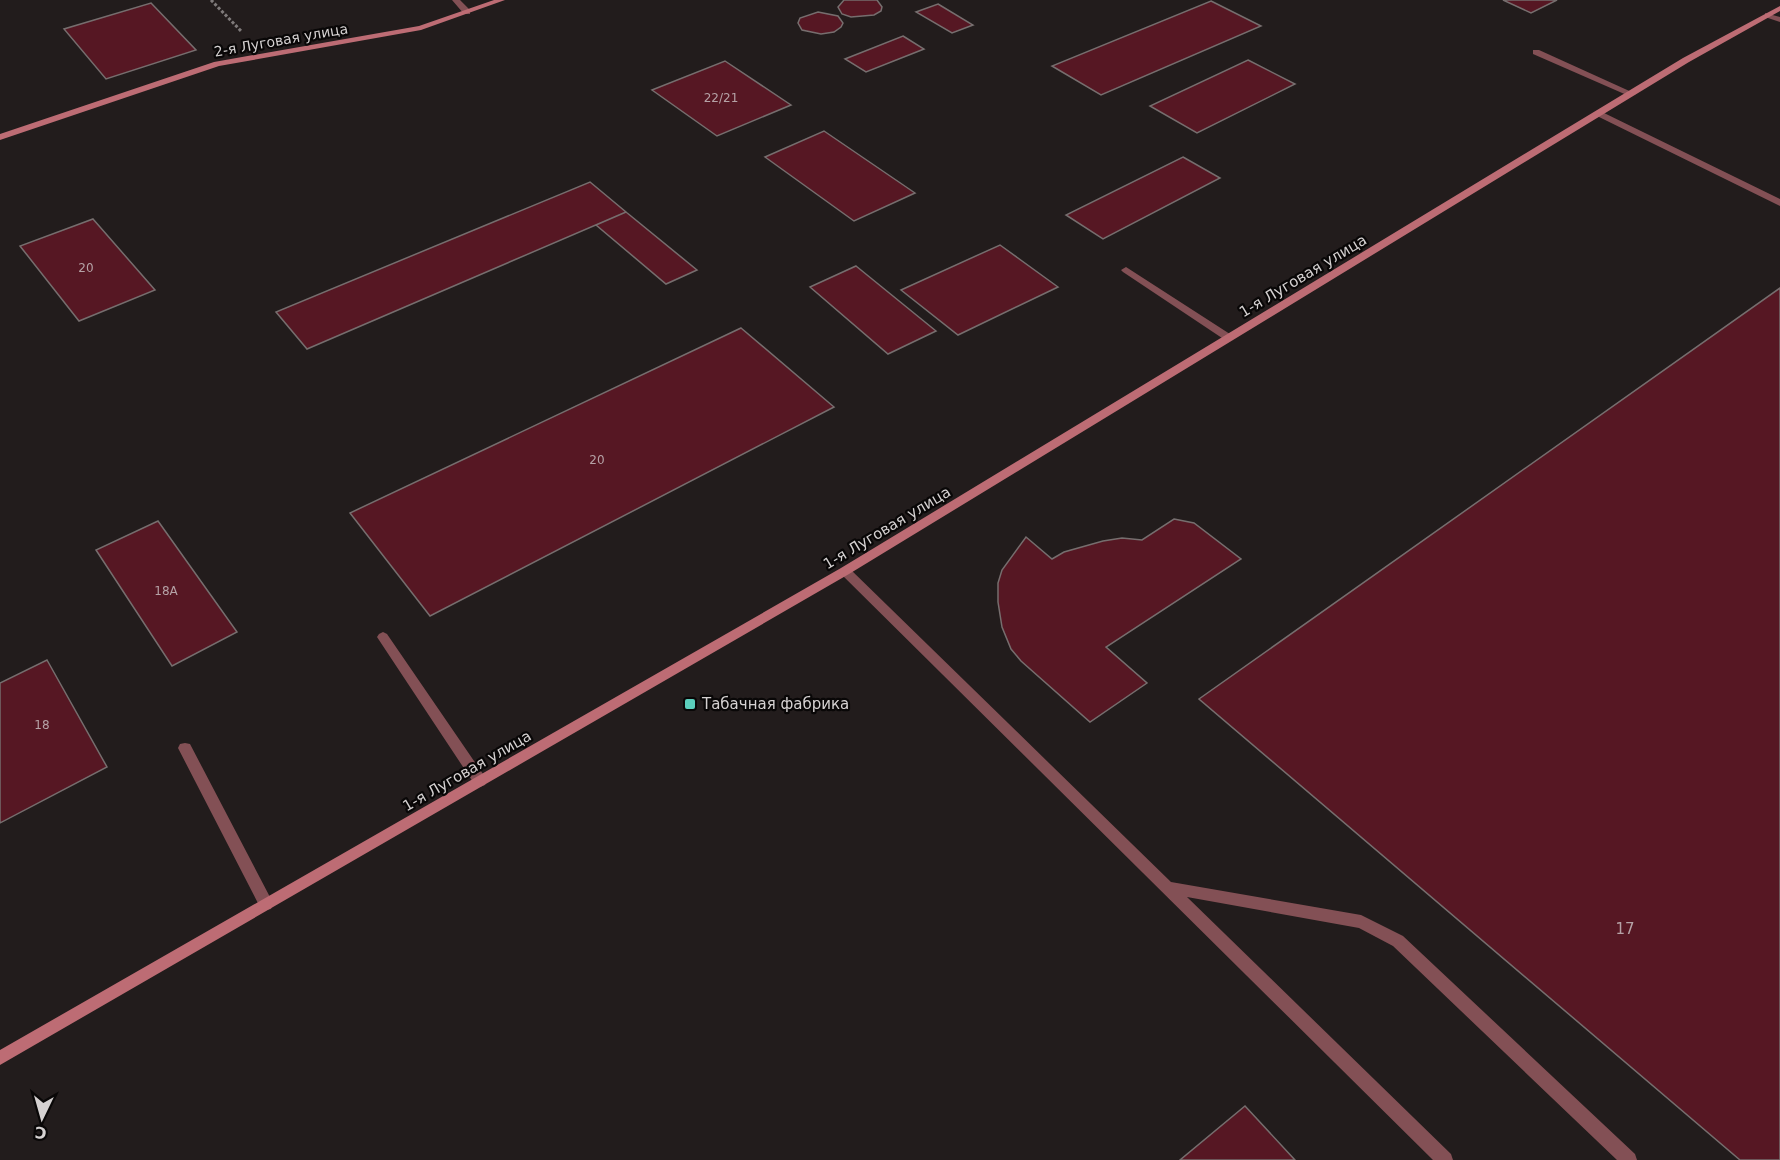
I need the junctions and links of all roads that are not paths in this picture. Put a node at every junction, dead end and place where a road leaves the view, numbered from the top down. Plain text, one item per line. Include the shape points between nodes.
1 (456, 0) edge
2 (501, 0) edge
3 (1780, 8) edge
4 (467, 12) junction
5 (1768, 15) junction
6 (1780, 20) edge
7 (1536, 52) dead end
8 (1632, 94) junction
9 (1600, 114) junction
10 (0, 137) edge
11 (1780, 203) edge
12 (1126, 270) dead end
13 (1229, 338) junction
14 (845, 571) junction
15 (383, 637) dead end
16 (185, 748) dead end
17 (480, 781) junction
18 (1166, 887) junction
19 (266, 904) junction
20 (0, 1058) edge
21 (1445, 1160) edge
22 (1629, 1160) edge

1 - 4 lane
2 - 4 main road, 2-я Луговая улица
3 - 5 main road, 1-я Луговая улица
4 - 10 main road, 2-я Луговая улица via 421,28 217,64
5 - 6 lane
5 - 8 main road, 1-я Луговая улица
7 - 8 lane
8 - 9 main road, 1-я Луговая улица
9 - 11 lane
9 - 13 main road, 1-я Луговая улица
12 - 13 lane
13 - 14 main road, 1-я Луговая улица
14 - 17 main road, 1-я Луговая улица
14 - 18 lane
15 - 17 lane
16 - 19 lane
17 - 19 main road, 1-я Луговая улица
18 - 21 lane
18 - 22 lane via 1361,922 1398,941
19 - 20 main road, 1-я Луговая улица

